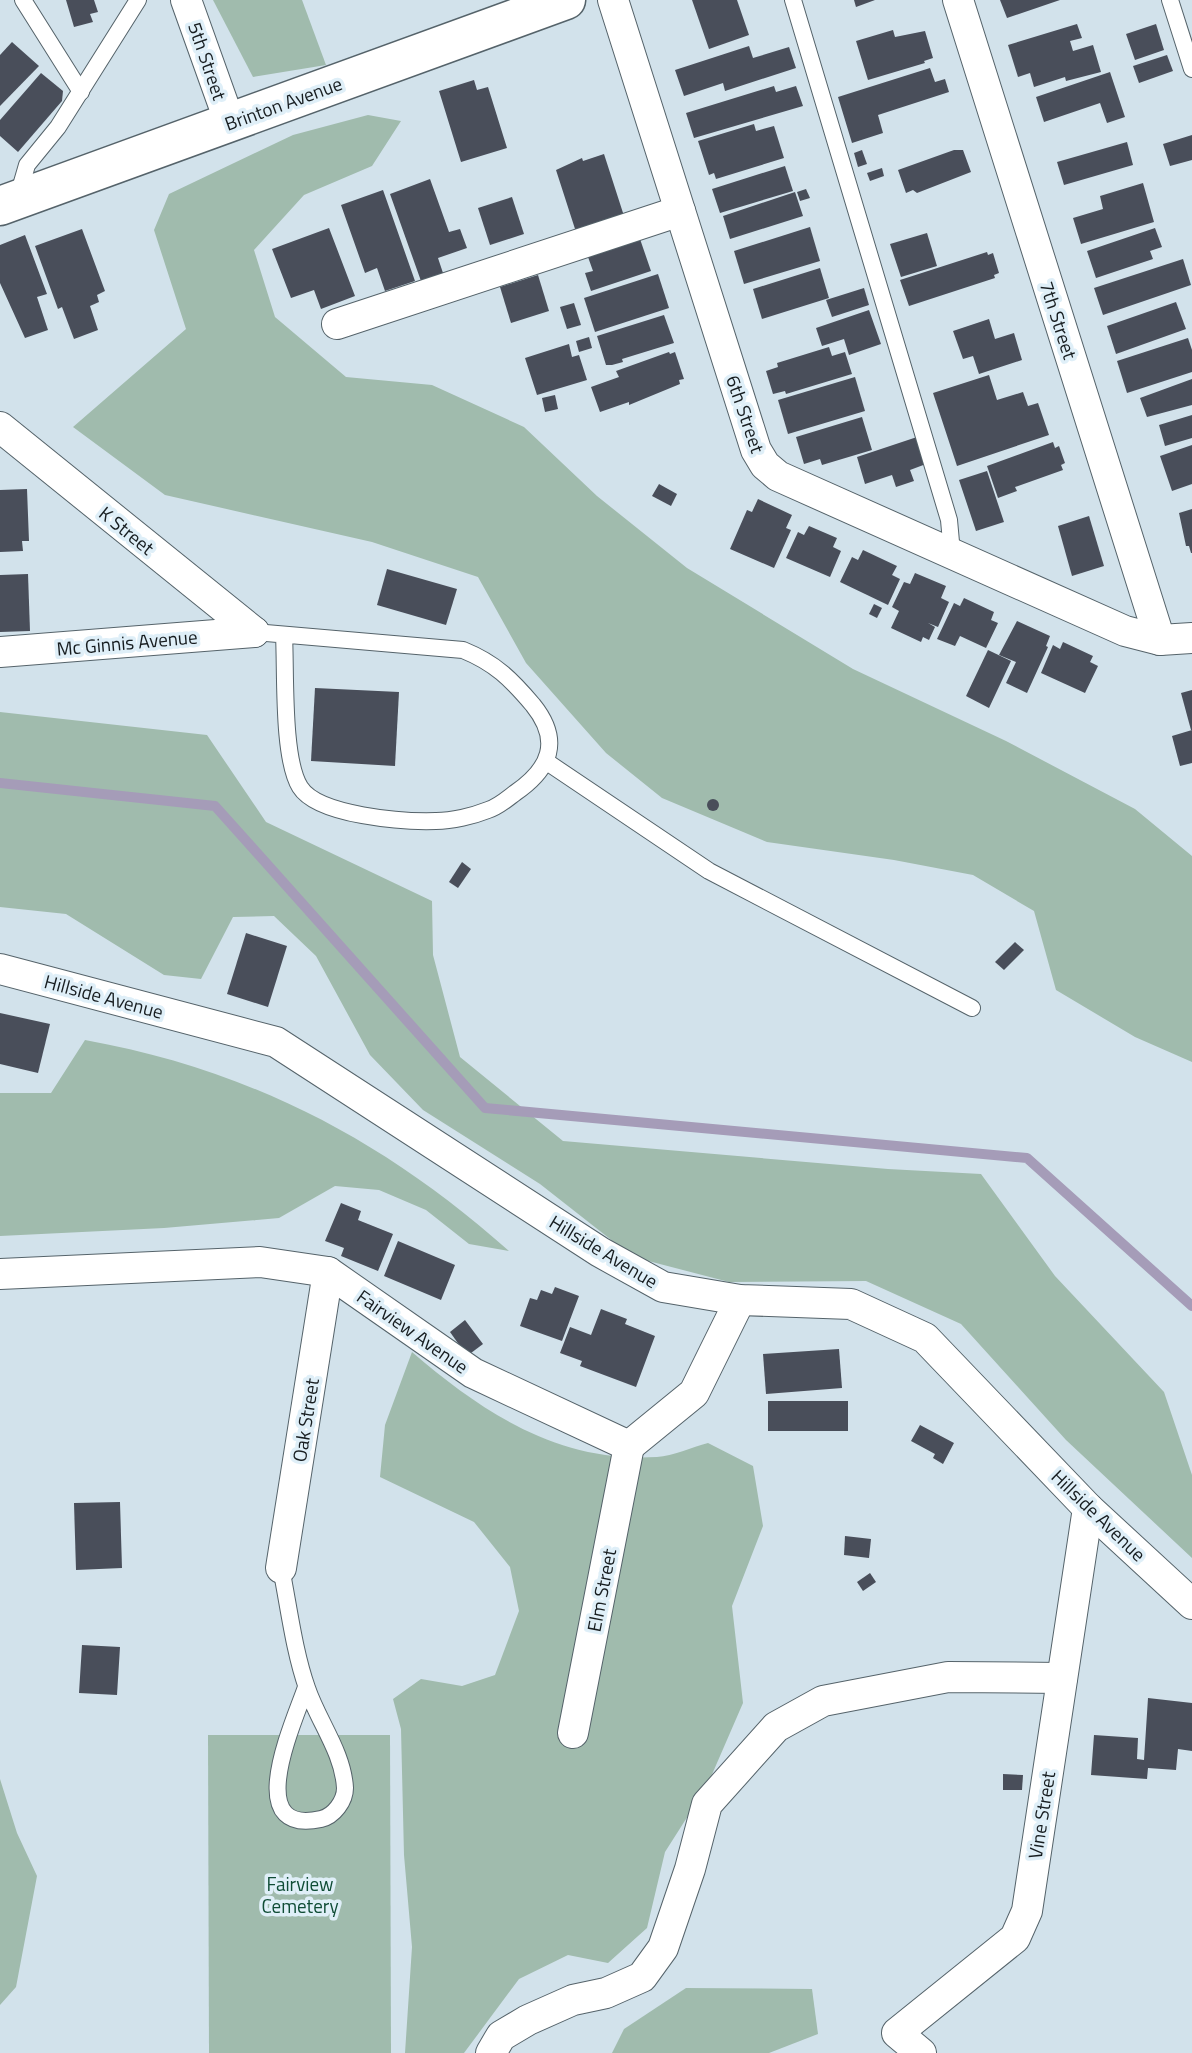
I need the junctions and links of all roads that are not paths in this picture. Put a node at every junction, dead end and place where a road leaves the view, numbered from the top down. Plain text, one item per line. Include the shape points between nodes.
1 (23, 0) edge
2 (138, 0) edge
3 (186, 0) edge
4 (566, 0) edge
5 (612, 0) edge
6 (793, 0) edge
7 (958, 0) edge
8 (1170, 0) edge
9 (1192, 69) edge
10 (81, 92) junction
11 (230, 123) junction
12 (6, 197) edge
13 (680, 211) junction
14 (337, 324) dead end
15 (0, 427) edge
16 (952, 553) junction
17 (254, 632) junction
18 (284, 635) junction
19 (1192, 638) edge
20 (1160, 640) junction
21 (0, 652) edge
22 (547, 762) junction
23 (0, 969) edge
24 (971, 1008) dead end
25 (328, 1272) junction
26 (0, 1274) edge
27 (740, 1300) junction
28 (629, 1446) junction
29 (1088, 1508) junction
30 (281, 1569) joint
31 (1192, 1604) edge
32 (1062, 1678) junction
33 (306, 1687) junction
34 (573, 1733) dead end
35 (491, 2053) edge
36 (922, 2053) edge

1 - 10 lane
2 - 10 lane
3 - 11 street, 5th Street
4 - 11 street, Brinton Avenue
5 - 13 street, 6th Street
6 - 16 lane via 949,520
7 - 20 street, 7th Street
8 - 9 lane
10 - 12 lane
11 - 12 street, Brinton Avenue
13 - 14 street
13 - 16 street, 6th Street via 756,450 765,465 778,475
15 - 17 street, K Street
16 - 20 street, 6th Street via 1125,631
17 - 18 lane
17 - 21 street, Mc Ginnis Avenue
18 - 22 lane via 463,650 491,662 546,721 550,739
18 - 22 lane via 290,758 301,788 320,804 356,814 438,822 490,810 531,782
19 - 20 street, 6th Street
22 - 24 lane via 709,871
23 - 27 street, Hillside Avenue via 276,1042 600,1252 663,1287
25 - 26 street, Fairview Avenue via 260,1262
25 - 28 street, Fairview Avenue via 473,1373
25 - 30 street, Oak Street
27 - 28 street via 694,1393
27 - 29 street, Hillside Avenue via 851,1304 925,1338
28 - 34 street, Elm Street
29 - 31 street, Hillside Avenue
29 - 32 street, Vine Street
30 - 33 lane
32 - 35 street via 948,1677 823,1701 776,1727 706,1804 663,1948 642,1977 528,2020 501,2036
32 - 36 street, Vine Street via 1027,1911 1015,1938 897,2033
33 - 33 lane via 341,1767 345,1790 339,1807 327,1817 310,1821 294,1819 279,1807 276,1786

